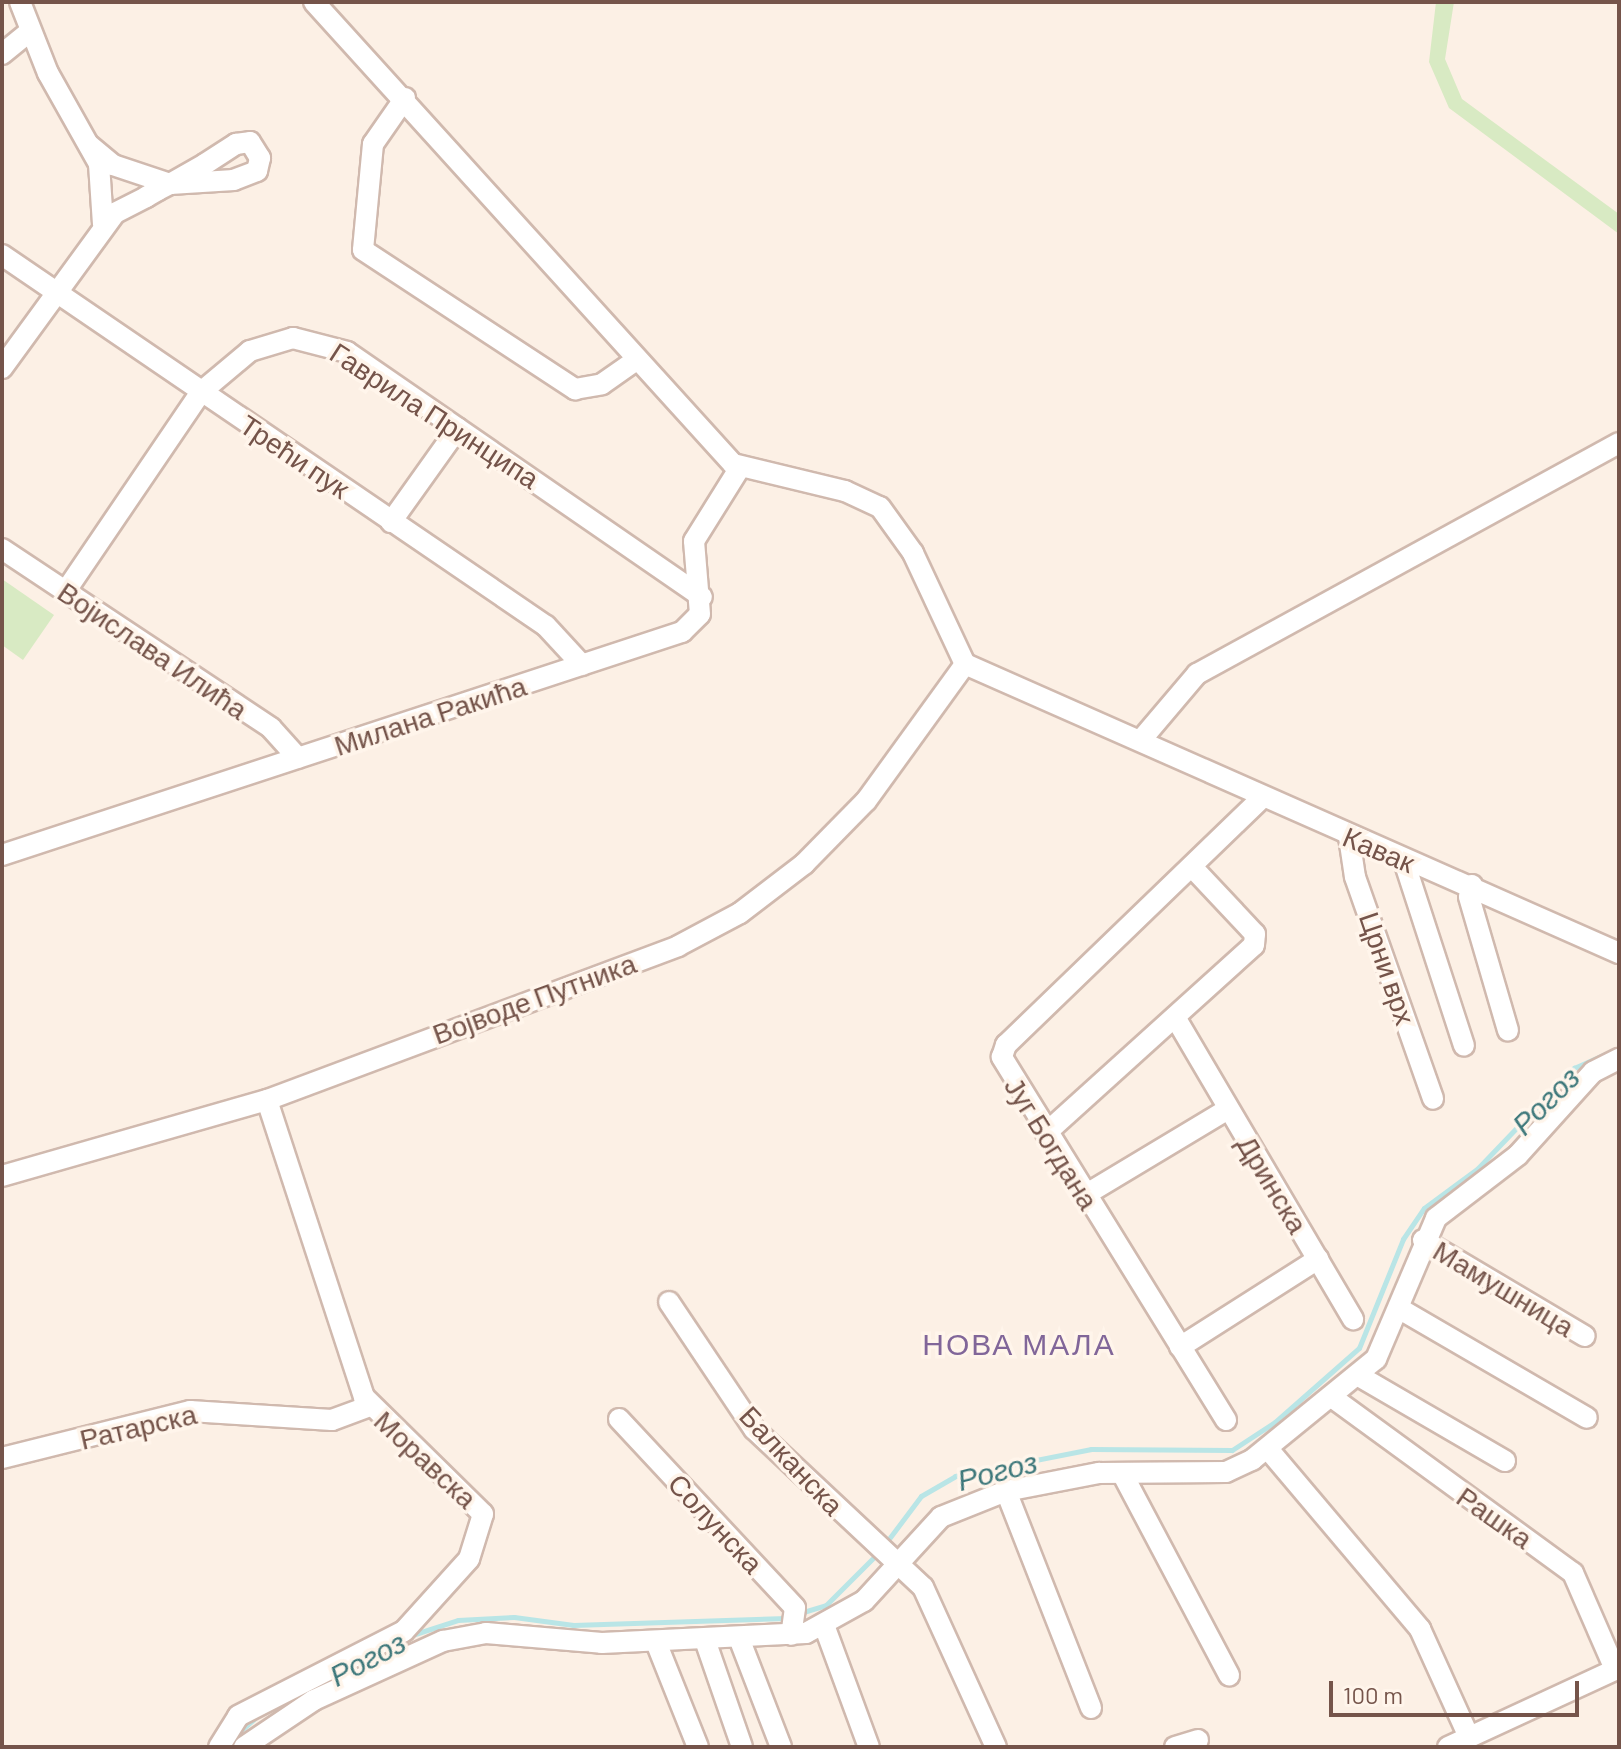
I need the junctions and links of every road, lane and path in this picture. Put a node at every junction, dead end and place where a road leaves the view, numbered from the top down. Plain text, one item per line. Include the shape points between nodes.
1 (20, 2) edge
2 (314, 2) edge
3 (30, 31) junction
4 (2, 54) edge
5 (405, 98) junction
6 (89, 145) junction
7 (103, 224) junction
8 (2, 255) edge
9 (55, 292) junction
10 (634, 362) junction
11 (2, 368) edge
12 (201, 392) junction
13 (458, 428) junction
14 (1619, 443) edge
15 (739, 469) junction
16 (391, 522) junction
17 (2, 549) edge
18 (65, 592) junction
19 (702, 597) junction
20 (965, 664) junction
21 (582, 665) junction
22 (1141, 740) junction
23 (298, 758) junction
24 (1263, 797) junction
25 (1349, 837) junction
26 (2, 855) edge
27 (1404, 861) junction
28 (1194, 869) junction
29 (1472, 885) junction
30 (1619, 953) edge
31 (1175, 1017) junction
32 (1508, 1030) dead end
33 (1464, 1046) dead end
34 (1619, 1059) edge
35 (1433, 1099) dead end
36 (267, 1100) junction
37 (1228, 1109) junction
38 (1046, 1133) junction
39 (2, 1176) edge
40 (1085, 1195) junction
41 (1423, 1240) junction
42 (1318, 1259) junction
43 (669, 1302) dead end
44 (1400, 1309) junction
45 (1353, 1319) dead end
46 (1585, 1336) dead end
47 (1180, 1347) junction
48 (1359, 1376) junction
49 (1333, 1398) junction
50 (370, 1406) junction
51 (1587, 1418) dead end
52 (619, 1419) dead end
53 (1226, 1420) dead end
54 (1268, 1449) junction
55 (2, 1458) edge
56 (1505, 1461) dead end
57 (1122, 1473) junction
58 (1006, 1491) junction
59 (895, 1563) junction
60 (793, 1622) junction
61 (824, 1625) junction
62 (739, 1638) junction
63 (705, 1640) junction
64 (656, 1642) junction
65 (1617, 1668) edge
66 (1229, 1675) dead end
67 (1091, 1708) dead end
68 (1469, 1737) junction
69 (1198, 1740) dead end
70 (219, 1747) edge
71 (244, 1747) edge
72 (698, 1747) edge
73 (742, 1747) edge
74 (781, 1747) edge
75 (869, 1747) edge
76 (996, 1747) edge
77 (1175, 1747) edge
78 (1448, 1747) edge

1 - 3 street
2 - 5 street
3 - 4 street
3 - 6 street
5 - 10 street
5 - 10 street via 373,144 363,250 575,389 602,384
6 - 7 street via 99,164
6 - 7 street via 113,165 170,184
7 - 9 street
8 - 9 street, Трећи пук
9 - 11 street
9 - 12 street, Трећи пук
10 - 15 street
12 - 13 street, Гаврила Принципа via 250,351 307,339 347,352
12 - 16 street, Трећи пук
12 - 18 street, Гаврила Принципа
13 - 16 street
13 - 19 street, Гаврила Принципа
14 - 22 street via 1197,674
15 - 19 street via 694,541
15 - 20 street via 845,491 880,507 913,553
16 - 21 street, Трећи пук via 546,626
17 - 18 street, Војислава Илића
18 - 23 street, Војислава Илића via 271,728
19 - 21 street, Милана Ракића via 695,624 682,632
20 - 22 street, Кавак
20 - 36 street, Војводе Путника via 866,801 740,913 678,946
21 - 23 street, Милана Ракића
22 - 24 street, Кавак
23 - 26 street, Милана Ракића
24 - 25 street, Кавак
24 - 28 street, Југ Богдана
25 - 27 street, Кавак
25 - 35 street, Црни врх via 1355,877
27 - 29 street, Кавак
27 - 33 street
28 - 31 street via 1255,941
28 - 38 street, Југ Богдана via 1006,1045 1003,1063
29 - 30 street, Кавак
29 - 32 street via 1469,897
31 - 37 street, Дринска
31 - 38 street
34 - 41 street via 1593,1072 1518,1155 1444,1209
36 - 39 street, Војводе Путника
36 - 50 street, Моравска via 301,1222
37 - 40 street, Дринска
37 - 42 street, Дринска
38 - 40 street, Југ Богдана
40 - 47 street, Југ Богдана
41 - 44 street
41 - 46 street, Мамушница
42 - 45 street, Дринска
42 - 47 street, Дринска
43 - 59 street, Балканска via 754,1429
44 - 48 street via 1384,1347
44 - 51 street
47 - 53 street, Југ Богдана
48 - 49 street
48 - 56 street
49 - 54 street
49 - 65 street, Рашка via 1573,1573
50 - 55 street, Ратарска via 332,1420 190,1411
50 - 70 street, Моравска via 479,1506 473,1552 404,1631 238,1716
52 - 60 street, Солунска
54 - 57 street via 1226,1472
54 - 68 street via 1420,1629
57 - 58 street
57 - 66 street
58 - 59 street via 941,1517
58 - 67 street
59 - 61 street
59 - 76 street via 935,1604
60 - 61 street
60 - 62 street
61 - 75 street
62 - 63 street
62 - 74 street
63 - 64 street
63 - 73 street
64 - 71 street via 486,1633 443,1641 314,1700 256,1732
64 - 72 street
65 - 68 street
68 - 78 street
69 - 77 street

